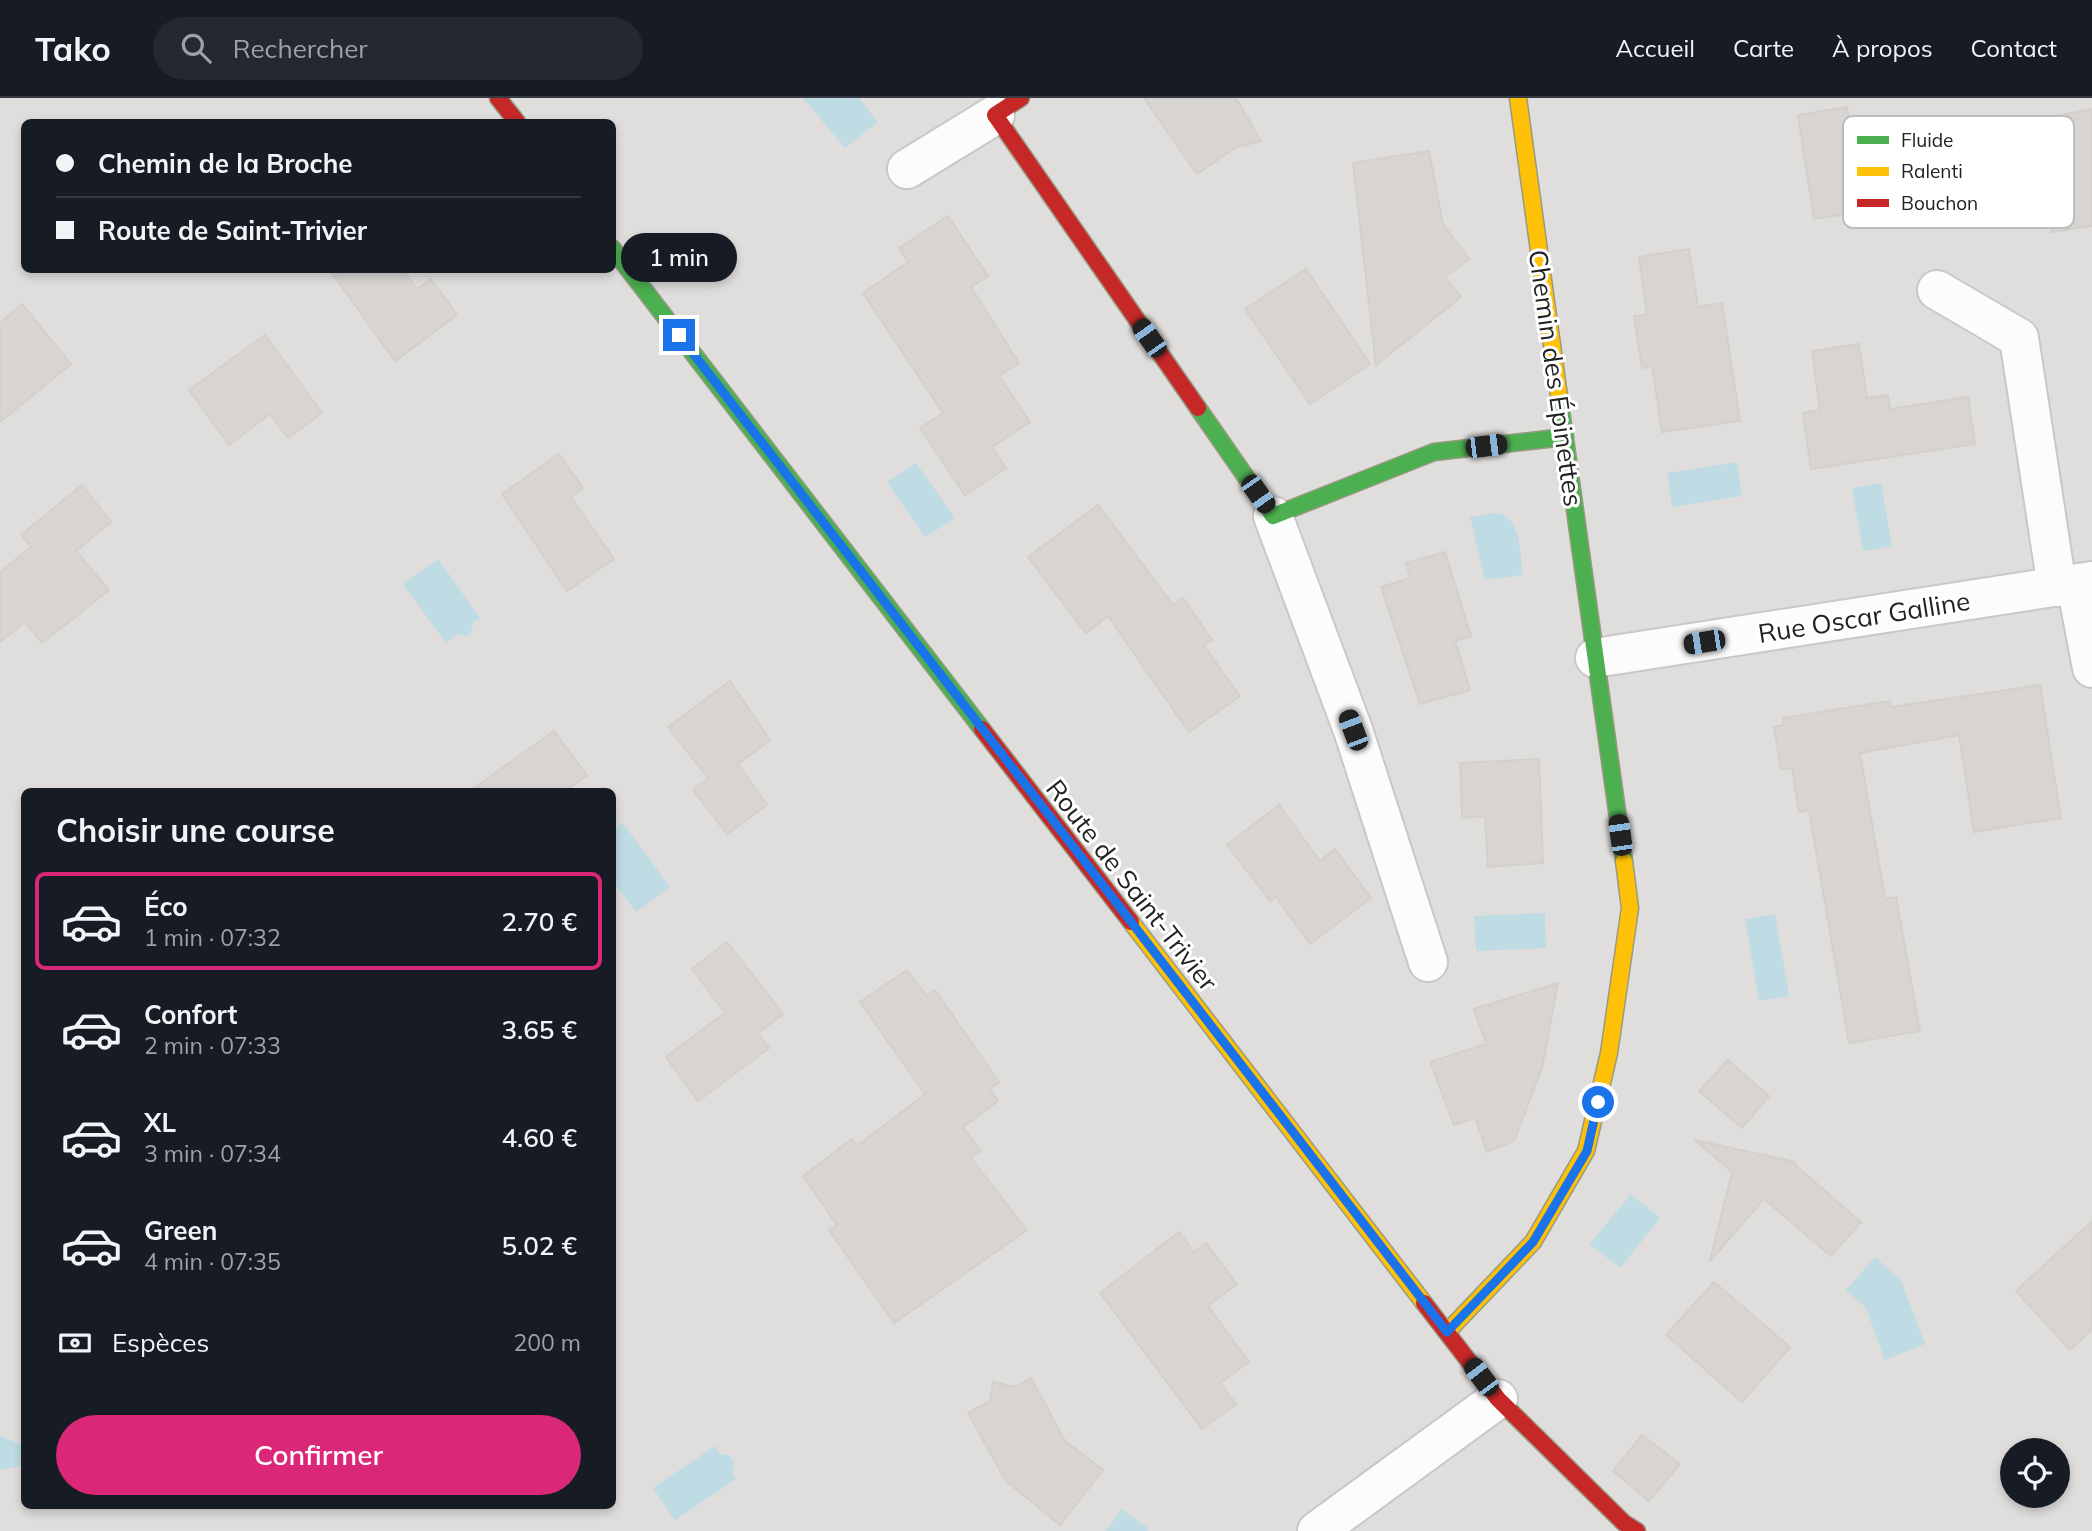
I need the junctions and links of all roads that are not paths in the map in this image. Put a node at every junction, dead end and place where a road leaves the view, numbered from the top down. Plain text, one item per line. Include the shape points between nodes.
1 (498, 98) edge
2 (1517, 98) edge
3 (1008, 106) edge
4 (515, 119) edge
5 (908, 169) dead end
6 (616, 252) edge
7 (1937, 290) dead end
8 (1564, 437) junction
9 (1273, 516) junction
10 (2075, 584) edge
11 (1595, 658) junction
12 (2092, 668) edge
13 (1428, 962) dead end
14 (1447, 1332) junction
15 (1498, 1399) junction
16 (1317, 1531) edge
17 (1637, 1531) edge

1 - 4 street
2 - 8 street, Chemin des Épinettes
3 - 5 street
3 - 9 street
6 - 14 street, Route de Saint-Trivier
7 - 10 street via 2019,338
8 - 9 street via 1434,452
8 - 11 street, Chemin des Épinettes
9 - 13 street via 1353,730
10 - 11 street, Rue Oscar Galline
10 - 12 street
11 - 14 street, Chemin des Épinettes via 1630,908 1609,1053 1587,1151 1533,1242
14 - 15 street, Route de Saint-Trivier
15 - 16 street
15 - 17 street, Route de Saint-Trivier

